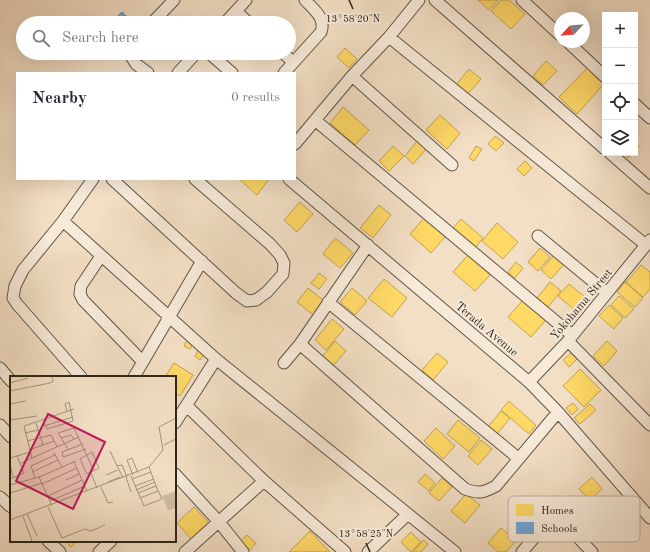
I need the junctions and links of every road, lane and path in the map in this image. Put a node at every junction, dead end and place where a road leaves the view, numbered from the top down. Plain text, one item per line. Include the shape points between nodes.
1 (174, 0) edge
2 (246, 0) edge
3 (305, 0) edge
4 (419, 0) edge
5 (435, 0) edge
6 (522, 0) edge
7 (236, 11) junction
8 (159, 16) edge
9 (231, 16) edge
10 (241, 16) edge
11 (554, 29) edge
12 (389, 37) junction
13 (574, 48) edge
14 (296, 59) edge
15 (133, 60) edge
16 (190, 60) edge
17 (217, 60) edge
18 (293, 62) edge
19 (147, 72) edge
20 (179, 72) edge
21 (231, 72) edge
22 (285, 72) edge
23 (602, 74) edge
24 (352, 76) junction
25 (638, 107) edge
26 (650, 118) edge
27 (315, 120) junction
28 (296, 143) edge
29 (602, 146) edge
30 (613, 156) edge
31 (452, 165) dead end
32 (92, 180) edge
33 (113, 180) edge
34 (195, 180) edge
35 (290, 180) edge
36 (650, 188) edge
37 (63, 221) junction
38 (538, 236) dead end
39 (648, 242) edge
40 (368, 245) junction
41 (102, 256) junction
42 (202, 261) junction
43 (607, 293) junction
44 (328, 302) junction
45 (169, 317) junction
46 (570, 338) junction
47 (300, 344) junction
48 (216, 359) junction
49 (143, 362) junction
50 (284, 363) dead end
51 (0, 368) edge
52 (80, 376) edge
53 (135, 376) edge
54 (10, 380) edge
55 (528, 382) junction
56 (187, 406) junction
57 (558, 412) junction
58 (176, 422) edge
59 (0, 425) edge
60 (650, 425) edge
61 (10, 436) edge
62 (518, 458) junction
63 (176, 475) edge
64 (264, 481) junction
65 (631, 496) edge
66 (0, 497) edge
67 (10, 506) edge
68 (640, 506) edge
69 (408, 514) junction
70 (650, 518) edge
71 (219, 522) junction
72 (49, 542) edge
73 (109, 542) edge
74 (531, 542) edge
75 (582, 542) edge
76 (372, 551) edge
77 (60, 552) edge
78 (99, 552) edge
79 (185, 552) edge
80 (243, 552) edge
81 (345, 552) edge
82 (455, 552) edge
83 (522, 552) edge
84 (592, 552) edge

1 - 8 street
2 - 7 street
3 - 14 street via 322,20 323,27
4 - 12 street
5 - 29 street
6 - 11 street
7 - 9 street
7 - 10 street
12 - 24 street
12 - 39 street
13 - 23 street
15 - 19 street
16 - 20 street
17 - 21 street
18 - 22 street
24 - 27 street
24 - 31 street
25 - 26 street
27 - 28 street
27 - 46 street
30 - 36 street
32 - 37 street
33 - 42 street
34 - 42 street via 270,244 284,263 283,274 267,292 256,300 247,301
35 - 40 street, Terada Avenue
37 - 41 street
37 - 52 street via 23,270 15,286 13,298
38 - 43 street
39 - 43 street, Yokohama Street
40 - 44 street
40 - 55 street, Terada Avenue
41 - 45 street
41 - 49 street via 81,286 80,294
42 - 45 street
43 - 46 street, Yokohama Street
44 - 47 street
44 - 62 street
45 - 48 street
45 - 49 street
46 - 55 street, Yokohama Street
46 - 60 street
47 - 50 street
47 - 62 street via 465,489 476,493 496,486
48 - 56 street
48 - 69 street
49 - 53 street
51 - 54 street
55 - 57 street, Terada Avenue
56 - 58 street
56 - 64 street
57 - 62 street
57 - 65 street, Terada Avenue
59 - 61 street
63 - 71 street
64 - 71 street
64 - 81 street
66 - 67 street
68 - 70 street, Terada Avenue
69 - 76 street
69 - 82 street
71 - 79 street
71 - 80 street
72 - 77 street
73 - 78 street
74 - 83 street
75 - 84 street

